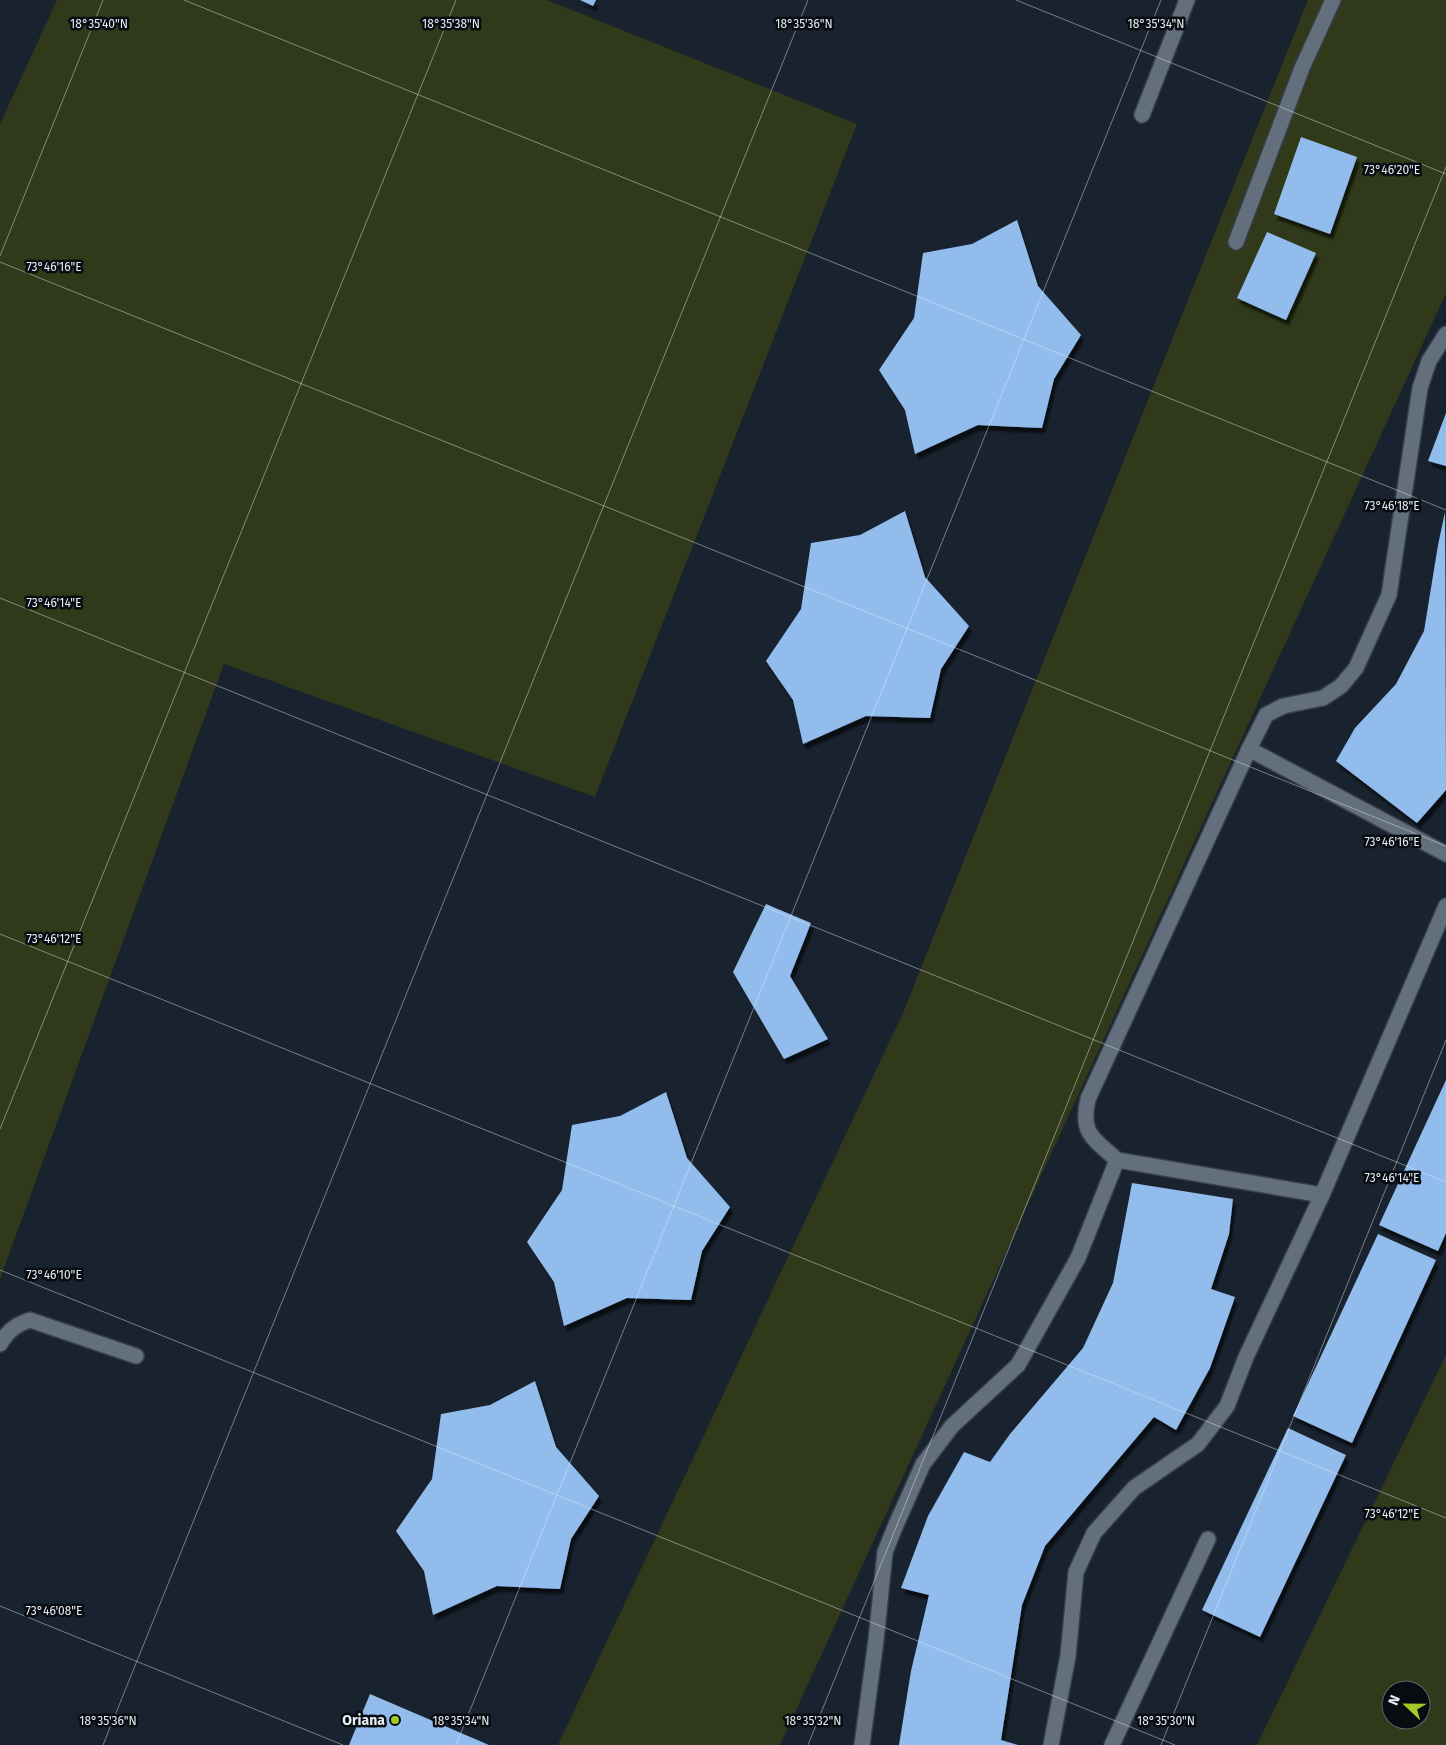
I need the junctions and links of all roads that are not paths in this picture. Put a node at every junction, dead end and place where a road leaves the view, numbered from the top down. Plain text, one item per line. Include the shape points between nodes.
1 (1187, 0) edge
2 (1333, 0) edge
3 (1142, 115) dead end
4 (1236, 242) dead end
5 (1446, 334) edge
6 (1249, 749) junction
7 (1446, 854) edge
8 (1446, 906) edge
9 (1116, 1160) junction
10 (1322, 1195) junction
11 (0, 1344) edge
12 (136, 1356) dead end
13 (1208, 1539) dead end
14 (862, 1745) edge
15 (1051, 1745) edge
16 (1112, 1745) edge

1 - 3 street
2 - 4 street via 1302,68
5 - 6 street via 1429,361 1420,388 1389,595 1356,668 1341,686 1323,698 1283,706 1266,715
6 - 7 street
6 - 9 street via 1088,1099 1084,1118 1088,1134
8 - 10 street
9 - 10 street
9 - 14 street via 1078,1258 1018,1365 952,1426 923,1464 884,1552
10 - 15 street via 1246,1357 1227,1406 1198,1444 1134,1488 1094,1533 1076,1572 1068,1656
11 - 12 street via 17,1324 30,1320
13 - 16 street

